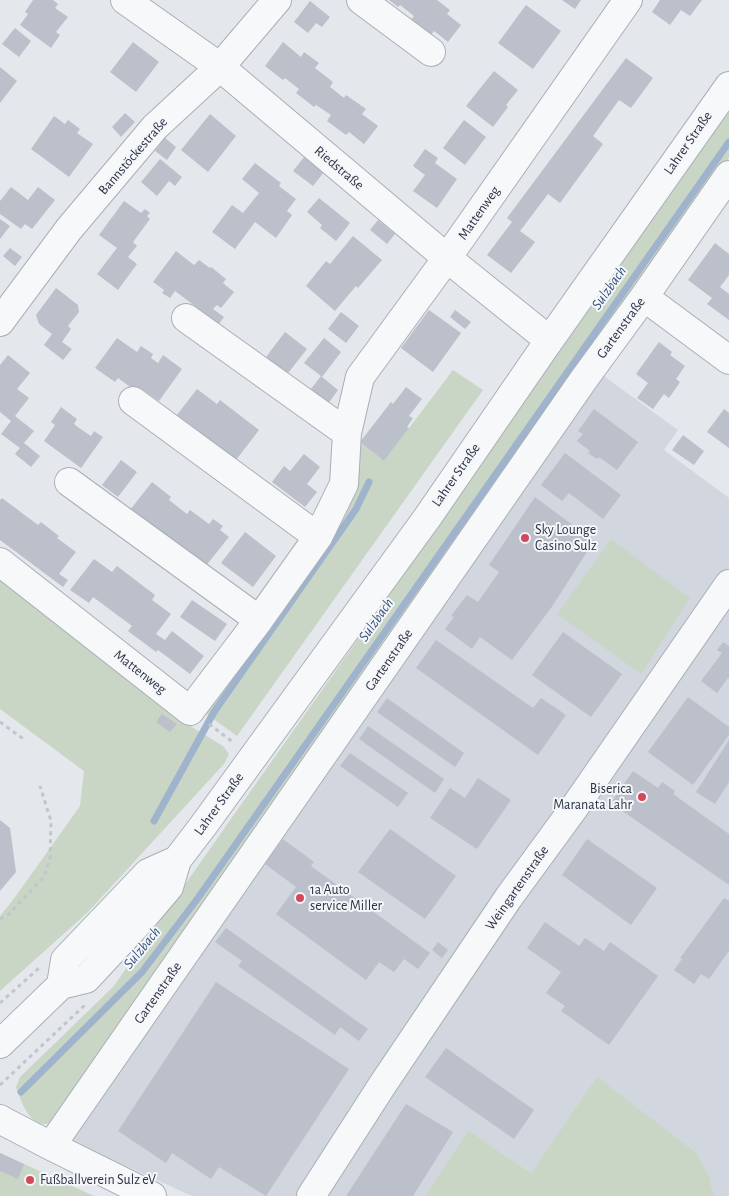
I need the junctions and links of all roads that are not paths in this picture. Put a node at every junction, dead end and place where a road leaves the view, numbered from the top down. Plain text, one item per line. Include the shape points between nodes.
1 (125, 0) edge
2 (277, 0) edge
3 (361, 0) edge
4 (628, 0) edge
5 (432, 52) dead end
6 (220, 68) junction
7 (729, 86) edge
8 (729, 175) edge
9 (447, 258) junction
10 (644, 297) junction
11 (186, 318) dead end
12 (0, 322) edge
13 (549, 340) junction
14 (729, 360) edge
15 (133, 401) dead end
16 (347, 433) junction
17 (69, 482) dead end
18 (318, 537) junction
19 (0, 562) edge
20 (729, 584) edge
21 (259, 620) junction
22 (0, 1044) edge
23 (0, 1119) edge
24 (51, 1146) junction
25 (152, 1196) edge
26 (311, 1196) edge

1 - 6 street, Riedstraße
2 - 6 street, Bannstöckestraße
3 - 5 street
4 - 9 street, Mattenweg
6 - 9 street, Riedstraße
6 - 12 street, Bannstöckestraße via 155,127 69,229
7 - 13 street, Lahrer Straße
8 - 10 street, Gartenstraße
9 - 13 street, Riedstraße
9 - 16 street, Mattenweg via 360,377
10 - 14 street
10 - 24 street, Gartenstraße
11 - 16 street
13 - 22 street, Lahrer Straße via 427,518 178,860 169,887 86,979 60,986
15 - 18 street
16 - 18 street, Mattenweg via 344,484
17 - 21 street
18 - 21 street, Mattenweg
19 - 21 street, Mattenweg via 190,711
20 - 26 street, Weingartenstraße via 509,897
23 - 24 street
24 - 25 street

